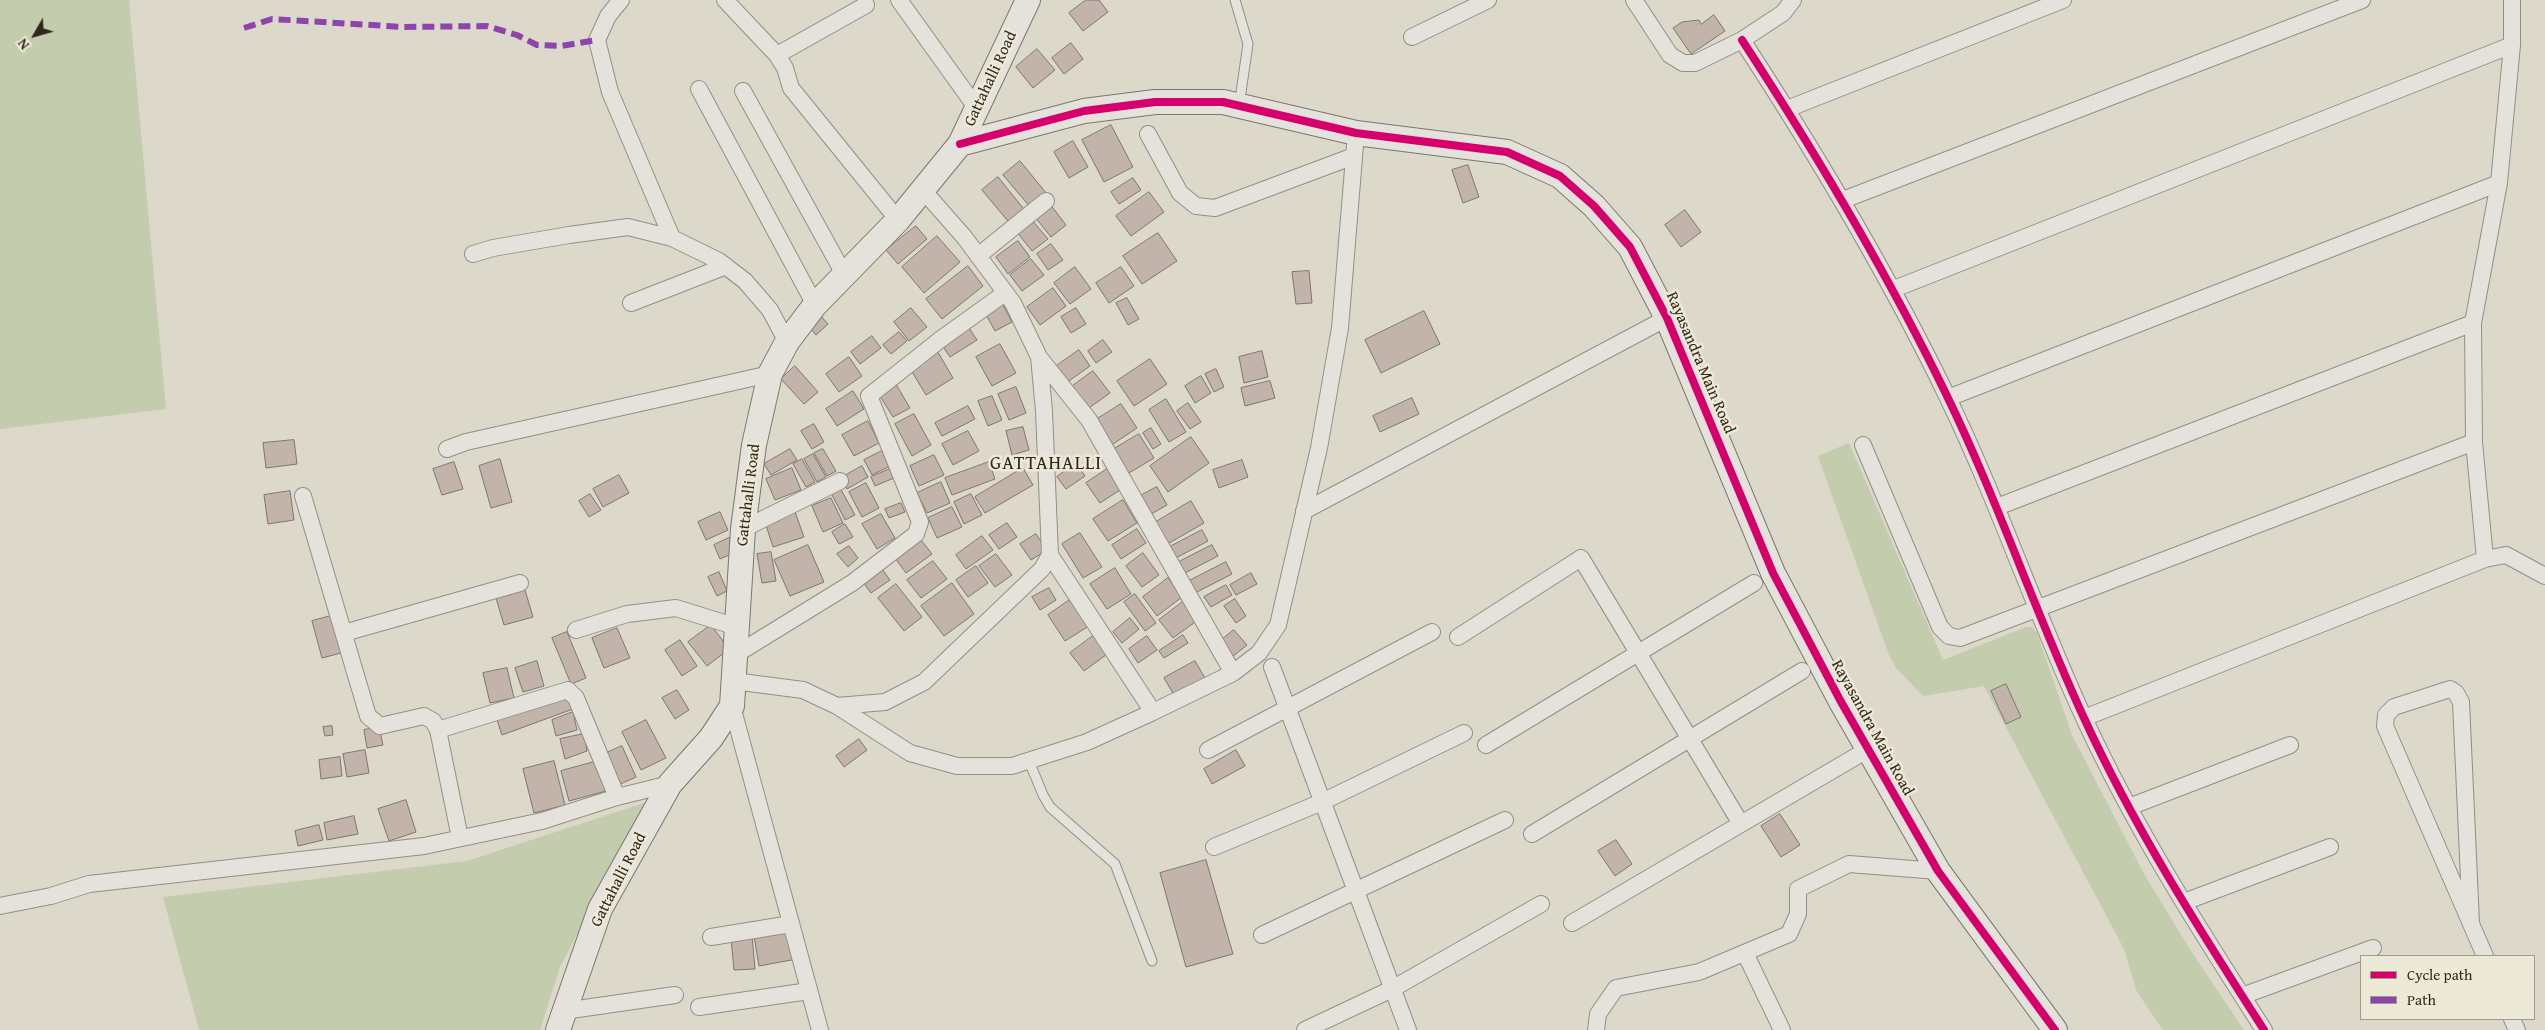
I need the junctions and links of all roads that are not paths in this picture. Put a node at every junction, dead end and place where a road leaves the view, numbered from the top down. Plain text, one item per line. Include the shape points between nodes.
1 (621, 0) edge
2 (725, 0) edge
3 (899, 0) edge
4 (1028, 0) edge
5 (1236, 0) edge
6 (1488, 0) edge
7 (1634, 0) edge
8 (1793, 0) edge
9 (2063, 0) edge
10 (2362, 0) edge
11 (2512, 0) edge
12 (869, 2) edge
13 (1412, 37) dead end
14 (1742, 40) junction
15 (2512, 45) junction
16 (777, 55) junction
17 (699, 89) dead end
18 (743, 91) dead end
19 (1238, 106) junction
20 (1787, 109) junction
21 (978, 110) junction
22 (1148, 134) dead end
23 (960, 144) junction
24 (1355, 144) junction
25 (2499, 183) junction
26 (922, 189) junction
27 (1843, 200) junction
28 (1046, 201) dead end
29 (898, 220) junction
30 (672, 238) junction
31 (473, 254) dead end
32 (978, 256) junction
33 (726, 266) junction
34 (845, 276) junction
35 (1894, 289) junction
36 (1006, 293) junction
37 (631, 303) dead end
38 (815, 305) junction
39 (1667, 318) junction
40 (2473, 323) junction
41 (788, 342) junction
42 (1038, 357) junction
43 (770, 374) junction
44 (1948, 398) junction
45 (2474, 442) junction
46 (1863, 445) dead end
47 (447, 449) dead end
48 (840, 481) dead end
49 (303, 496) dead end
50 (1997, 507) junction
51 (1304, 511) junction
52 (743, 529) junction
53 (1050, 555) junction
54 (2485, 559) junction
55 (2545, 576) edge
56 (520, 583) dead end
57 (1754, 583) dead end
58 (2038, 610) junction
59 (737, 627) junction
60 (576, 630) dead end
61 (1432, 632) dead end
62 (344, 633) junction
63 (1458, 637) dead end
64 (1638, 652) junction
65 (735, 655) junction
66 (1272, 667) dead end
67 (1802, 671) dead end
68 (1233, 673) junction
69 (734, 681) junction
70 (732, 706) junction
71 (836, 706) junction
72 (1287, 708) junction
73 (1153, 712) junction
74 (2084, 718) junction
75 (438, 730) junction
76 (1464, 733) dead end
77 (1689, 738) junction
78 (1486, 744) dead end
79 (2290, 745) dead end
80 (1208, 750) dead end
81 (1867, 750) junction
82 (1029, 761) junction
83 (670, 784) junction
84 (617, 797) junction
85 (1322, 802) junction
86 (2129, 807) junction
87 (1506, 820) dead end
88 (1741, 824) junction
89 (1532, 834) dead end
90 (460, 838) junction
91 (1214, 847) dead end
92 (2330, 847) dead end
93 (1938, 871) junction
94 (1356, 891) junction
95 (2184, 902) junction
96 (1541, 904) dead end
97 (0, 906) edge
98 (1572, 923) dead end
99 (2471, 923) junction
100 (791, 924) junction
101 (1262, 935) dead end
102 (711, 937) dead end
103 (2373, 948) dead end
104 (1745, 953) junction
105 (2486, 955) edge
106 (1152, 961) dead end
107 (1392, 989) junction
108 (810, 991) junction
109 (675, 995) dead end
110 (2242, 996) junction
111 (699, 1007) dead end
112 (561, 1020) edge
113 (820, 1030) edge
114 (1305, 1030) edge
115 (1408, 1030) edge
116 (1596, 1030) edge
117 (1782, 1030) edge
118 (2055, 1030) edge
119 (2264, 1030) edge

1 - 30 street via 608,16 597,40 610,92
2 - 16 street
3 - 21 street
4 - 21 street, Gattahalli Road
5 - 19 lane via 1248,44
6 - 13 street
7 - 14 street via 1670,55 1684,63 1695,63
8 - 14 street via 1783,13
9 - 20 street
10 - 27 street
11 - 15 street
12 - 16 street
14 - 20 street
15 - 25 street
15 - 35 street
16 - 29 street via 791,88
17 - 38 street
18 - 34 street
19 - 23 street, Rayasandra Main Road via 1223,102 1155,102 1084,111
19 - 24 street, Rayasandra Main Road
20 - 27 street
21 - 23 street, Gattahalli Road
22 - 24 street via 1180,193 1196,206 1215,208
23 - 26 street, Gattahalli Road
24 - 39 street, Rayasandra Main Road via 1507,152 1560,176 1594,206 1630,247
24 - 51 street via 1340,328 1319,448
25 - 40 street
25 - 44 street
26 - 29 street, Gattahalli Road
26 - 32 street
27 - 35 street
28 - 32 street
29 - 34 street, Gattahalli Road
30 - 31 street via 628,227 560,236
30 - 33 street
32 - 36 street
33 - 37 street
33 - 41 street via 745,281 770,310
34 - 38 street, Gattahalli Road
35 - 44 street
36 - 42 street
36 - 65 street via 869,396 920,522 916,534 852,583
38 - 41 street, Gattahalli Road
39 - 51 street
39 - 81 street, Rayasandra Main Road via 1773,573
40 - 45 street
40 - 50 street
41 - 43 street, Gattahalli Road
42 - 53 street via 1044,412
42 - 68 street via 1089,420
43 - 47 street via 466,442
43 - 52 street, Gattahalli Road via 754,445
44 - 50 street
45 - 54 street
45 - 58 street
46 - 58 street via 1940,627 1948,636 1960,638
48 - 52 street
49 - 62 street
50 - 58 street
51 - 68 street via 1278,625 1259,653
52 - 59 street, Gattahalli Road
53 - 71 street via 1042,569 924,682 886,702
53 - 73 street
54 - 55 street via 2506,555
54 - 74 street
56 - 62 street
57 - 64 street
58 - 74 street
59 - 60 street via 676,608 627,614
59 - 65 street, Gattahalli Road
61 - 72 street
62 - 75 street via 368,716 380,726 424,716 433,721
63 - 64 street via 1581,558
64 - 77 street
64 - 78 street
65 - 69 street, Gattahalli Road
66 - 72 street
67 - 77 street
68 - 73 street
69 - 70 street, Gattahalli Road
69 - 71 street via 803,690
70 - 83 street, Gattahalli Road via 711,738
70 - 100 street
71 - 82 street via 910,753 957,766 1012,766
72 - 80 street
72 - 85 street
73 - 82 street via 1087,742
74 - 86 street
75 - 84 street via 568,690 576,698
75 - 90 street
76 - 85 street
77 - 88 street
77 - 89 street
79 - 86 street
81 - 88 street
81 - 93 street, Rayasandra Main Road
82 - 106 lane via 1050,807 1115,864
83 - 84 street
83 - 112 street, Gattahalli Road via 600,909
84 - 90 street via 542,821
85 - 91 street
85 - 94 street
86 - 95 street
87 - 94 street
88 - 98 street
90 - 97 street via 424,846 89,884 51,896
92 - 95 street
93 - 104 street via 1849,864 1798,889 1798,914 1789,934
93 - 118 street, Rayasandra Main Road
94 - 101 street
94 - 107 street
95 - 110 street
96 - 107 street
99 - 99 street via 2461,702 2450,688 2394,707 2386,715 2385,726
99 - 105 street
100 - 102 street
100 - 108 street
103 - 110 street
104 - 116 street via 1699,972 1616,988 1598,1014
104 - 117 street
107 - 114 street
107 - 115 street
108 - 111 street
108 - 113 street
109 - 112 street
110 - 119 street

